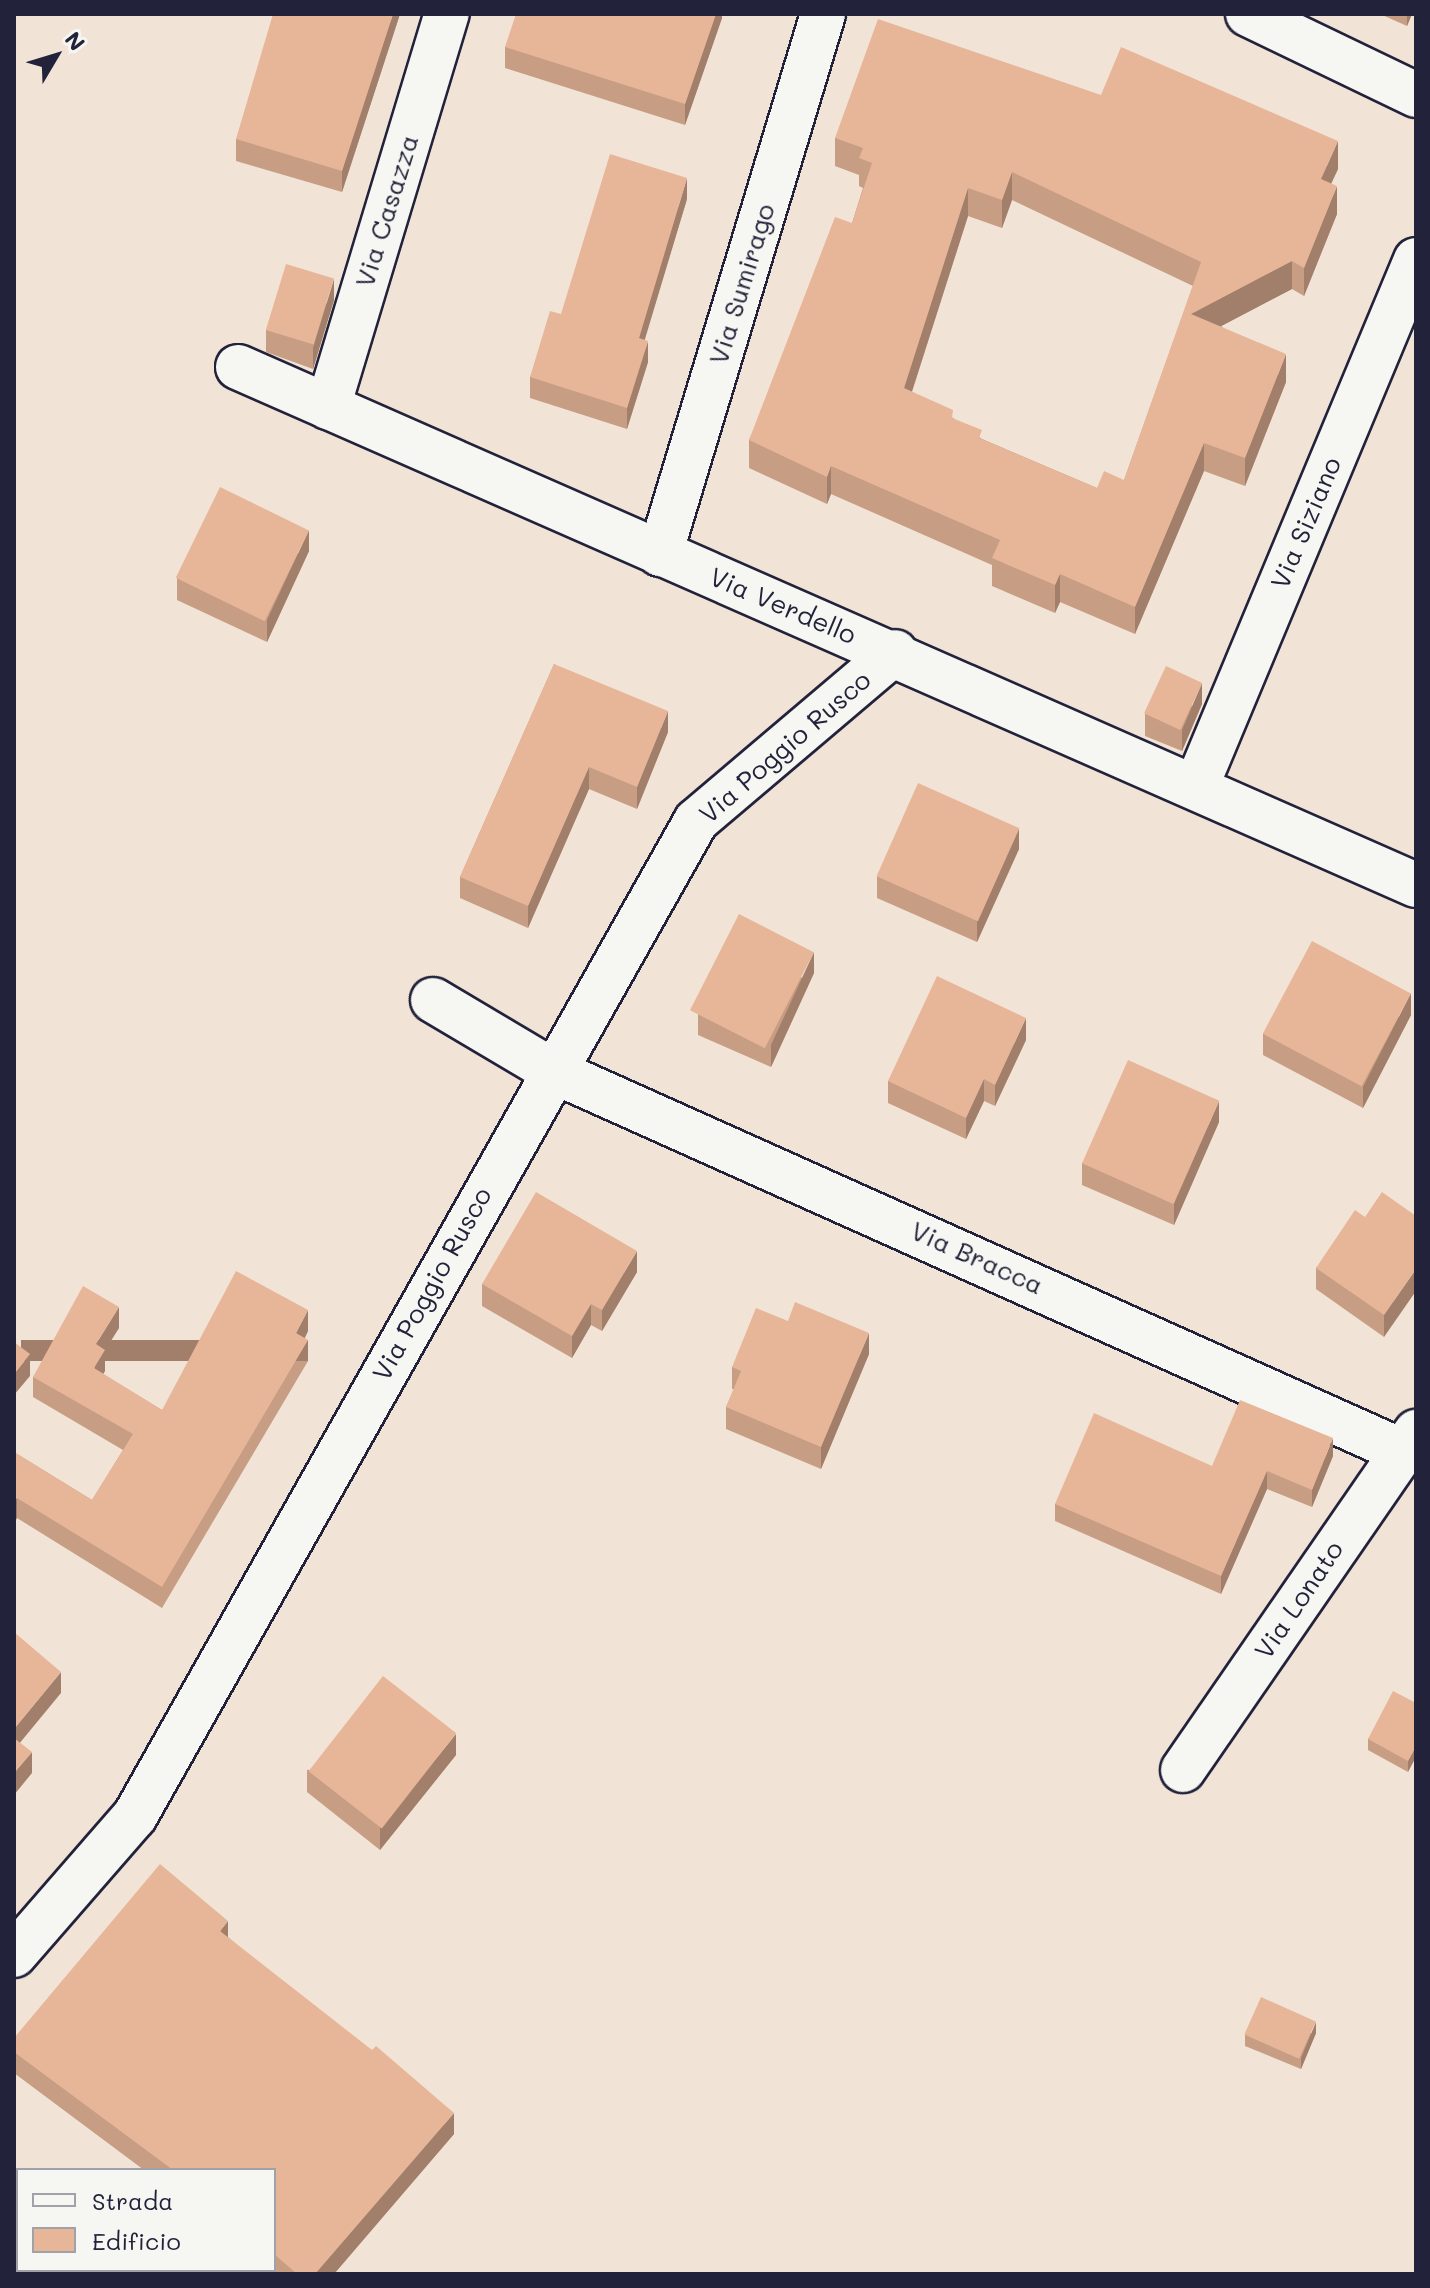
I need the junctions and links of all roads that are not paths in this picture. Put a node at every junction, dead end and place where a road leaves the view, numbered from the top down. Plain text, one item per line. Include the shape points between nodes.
1 (447, 14) edge
2 (823, 14) edge
3 (1248, 14) edge
4 (1416, 95) edge
5 (1416, 260) edge
6 (238, 367) dead end
7 (328, 407) junction
8 (660, 554) junction
9 (895, 652) junction
10 (1196, 787) junction
11 (1416, 885) edge
12 (433, 1000) dead end
13 (551, 1070) junction
14 (1408, 1441) edge
15 (1183, 1770) dead end
16 (14, 1955) edge

1 - 7 street, Via Casazza
2 - 8 street, Via Sumirago
3 - 4 street
5 - 10 street, Via Siziano
6 - 7 street, Via Verdello
7 - 8 street, Via Verdello
8 - 9 street, Via Verdello
9 - 10 street, Via Verdello
9 - 13 street, Via Poggio Rusco via 696,821
10 - 11 street, Via Verdello
12 - 13 street, Via Bracca
13 - 14 street, Via Bracca
13 - 16 street, Via Poggio Rusco via 135,1816
14 - 15 street, Via Lonato

